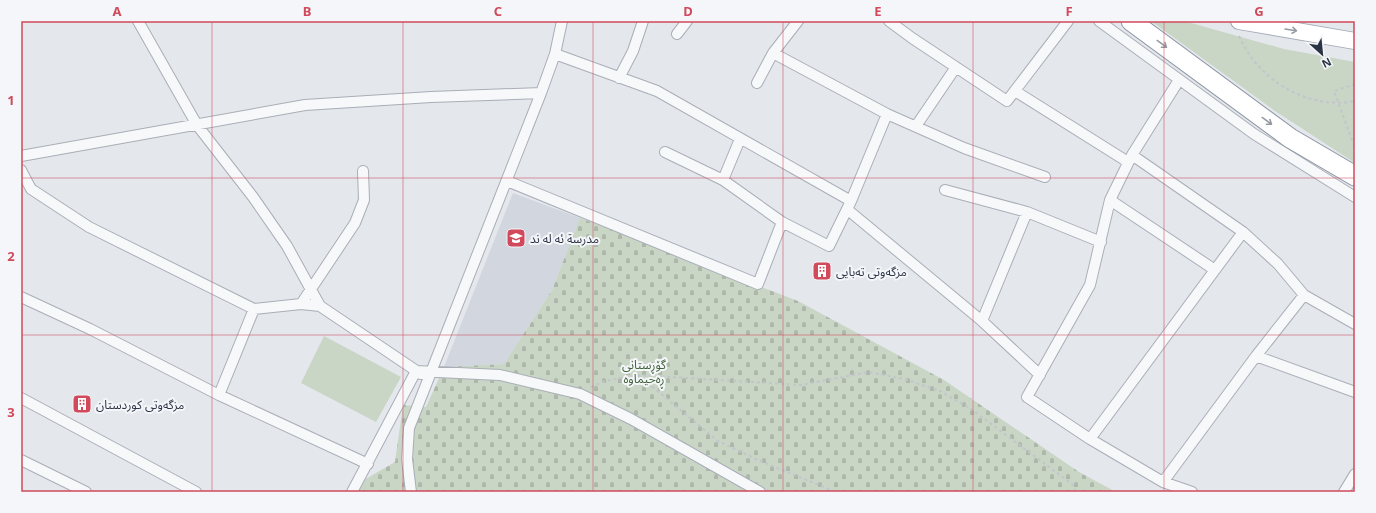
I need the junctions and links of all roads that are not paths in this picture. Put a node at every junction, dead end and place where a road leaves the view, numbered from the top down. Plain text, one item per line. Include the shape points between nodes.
1 (138, 21) edge
2 (562, 21) edge
3 (643, 21) edge
4 (687, 21) edge
5 (798, 21) edge
6 (889, 21) edge
7 (1068, 21) edge
8 (1099, 21) edge
9 (1131, 21) edge
10 (1239, 28) edge
11 (677, 34) dead end
12 (1355, 41) edge
13 (773, 53) junction
14 (555, 54) junction
15 (956, 67) junction
16 (619, 78) junction
17 (1179, 80) junction
18 (757, 83) dead end
19 (1015, 91) junction
20 (541, 93) junction
21 (887, 114) junction
22 (197, 125) junction
23 (916, 126) junction
24 (740, 139) junction
25 (665, 152) dead end
26 (21, 156) edge
27 (1130, 158) junction
28 (21, 170) edge
29 (363, 171) dead end
30 (1355, 176) edge
31 (1045, 178) dead end
32 (723, 180) junction
33 (507, 181) junction
34 (945, 190) dead end
35 (1355, 197) edge
36 (1110, 200) junction
37 (850, 205) junction
38 (1027, 212) junction
39 (782, 222) junction
40 (1243, 232) junction
41 (1100, 242) junction
42 (1215, 270) junction
43 (312, 288) junction
44 (1304, 295) junction
45 (21, 296) edge
46 (301, 304) junction
47 (320, 306) junction
48 (254, 309) junction
49 (982, 321) junction
50 (1355, 324) edge
51 (1256, 356) junction
52 (416, 371) junction
53 (1040, 375) junction
54 (429, 376) junction
55 (1355, 392) edge
56 (219, 395) junction
57 (21, 398) edge
58 (1090, 439) junction
59 (21, 460) edge
60 (368, 464) junction
61 (1355, 474) edge
62 (1163, 482) junction
63 (86, 492) edge
64 (196, 492) edge
65 (352, 492) edge
66 (411, 492) edge
67 (760, 492) edge
68 (1192, 492) edge
69 (1345, 492) edge

1 - 22 street
2 - 14 street
3 - 16 street via 633,51
4 - 11 street
5 - 13 street
6 - 15 street
7 - 19 street
8 - 17 street
9 -> 30 highway via 1290,138
10 -> 12 main road
13 - 18 street
13 - 21 street
14 - 16 street
14 - 20 street
15 - 19 street via 1007,101
15 - 23 street
16 - 24 street via 658,92
17 - 27 street
17 - 35 street via 1254,134
19 - 27 street
20 - 22 street via 430,96 305,105
20 - 33 street
21 - 23 street
21 - 37 street
22 - 26 street
22 - 43 street via 253,197
23 - 31 street via 964,148
24 - 32 street
24 - 37 street
25 - 32 street
27 - 36 street
27 - 40 street
28 - 48 street via 31,189 88,227
29 - 43 street via 362,210 351,232
32 - 39 street
33 - 39 street via 758,284
33 - 54 street
34 - 38 street
36 - 41 street
36 - 42 street
37 - 39 street via 830,246
37 - 49 street
38 - 41 street
38 - 49 street
40 - 42 street
40 - 44 street via 1278,264
41 - 53 street via 1090,284
42 - 58 street
43 - 46 street
43 - 47 street
44 - 50 street
44 - 51 street
45 - 56 street
46 - 47 street
46 - 48 street
47 - 52 street
48 - 56 street
49 - 53 street
51 - 55 street
51 - 62 street
52 - 54 street
52 - 60 street
53 - 58 street via 1027,398
54 - 66 street via 410,428 407,459
54 - 67 street via 500,375 580,394 631,419
56 - 60 street
57 - 64 street
58 - 62 street
59 - 63 street
60 - 65 street
61 - 69 street
62 - 68 street

